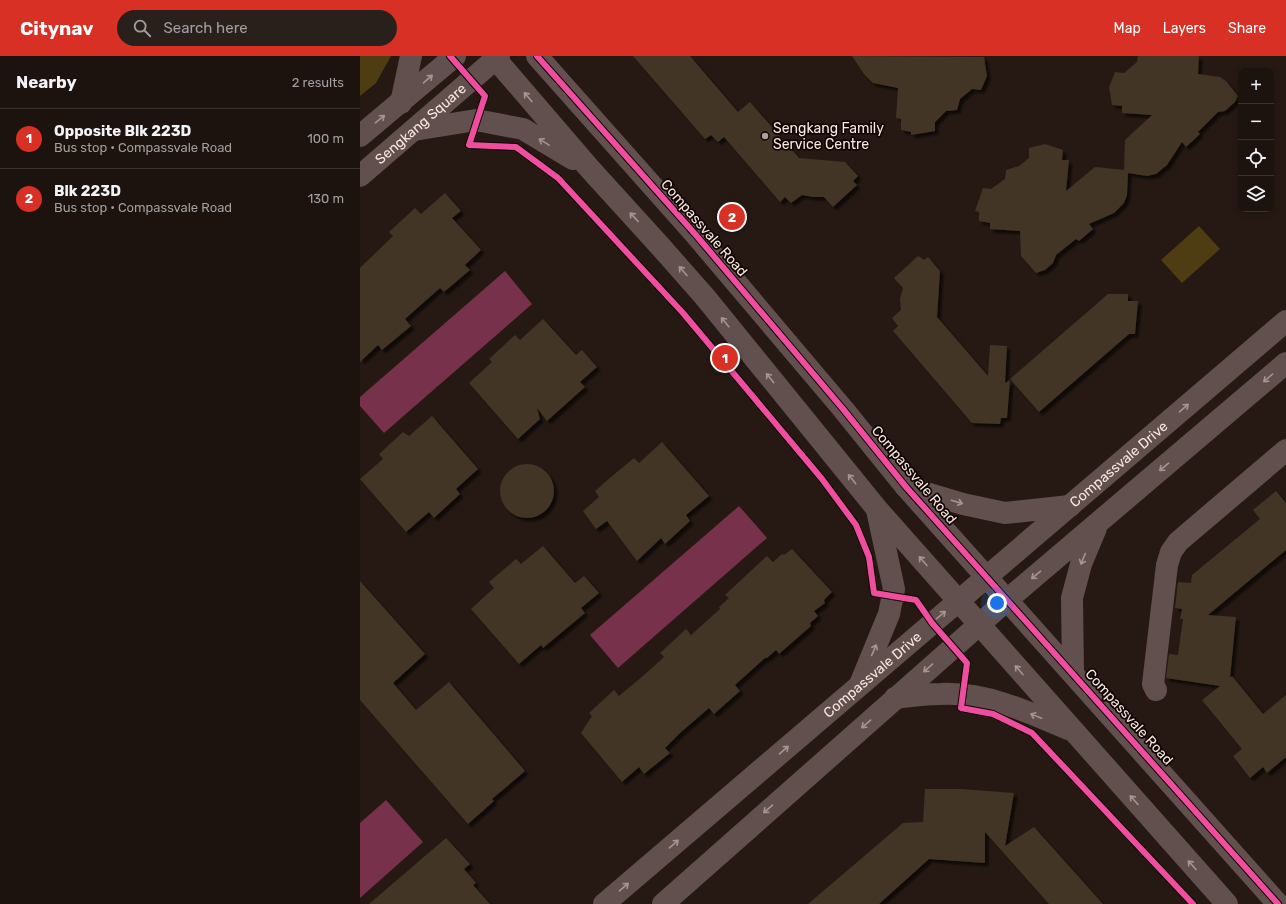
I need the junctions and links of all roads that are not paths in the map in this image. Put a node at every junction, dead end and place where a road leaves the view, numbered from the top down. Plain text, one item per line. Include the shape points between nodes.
1 (412, 56) edge
2 (455, 56) edge
3 (537, 56) edge
4 (496, 57) edge
5 (401, 103) junction
6 (414, 130) junction
7 (360, 136) edge
8 (590, 169) junction
9 (360, 176) edge
10 (1286, 321) edge
11 (1286, 363) edge
12 (1286, 450) edge
13 (906, 487) junction
14 (1070, 506) junction
15 (877, 509) junction
16 (1098, 523) junction
17 (986, 577) junction
18 (1007, 600) junction
19 (958, 601) junction
20 (979, 624) junction
21 (1073, 673) junction
22 (859, 686) junction
23 (1156, 690) dead end
24 (895, 698) junction
25 (1072, 730) junction
26 (604, 904) edge
27 (663, 904) edge
28 (1227, 904) edge
29 (1278, 904) edge

1 - 5 street
5 -> 2 street, Sengkang Square
3 - 13 street, Compassvale Road via 695,234
4 - 6 street, Sengkang Square
8 -> 4 street
7 -> 5 street, Sengkang Square
8 -> 6 street via 523,129 476,120
6 - 9 street, Sengkang Square
15 -> 8 street via 705,297
14 -> 10 street, Compassvale Drive
11 -> 16 street
12 - 23 street via 1178,542 1171,552 1167,565 1153,684
13 -> 14 street via 1005,513
13 - 17 street, Compassvale Road
14 - 17 street, Compassvale Drive
19 -> 15 street
22 -> 15 street via 889,614 894,590
16 -> 18 street
16 -> 21 street via 1073,591
17 - 18 street, Compassvale Road
17 - 19 street, Compassvale Drive
18 - 20 street
18 - 21 street, Compassvale Road
19 - 20 street
22 -> 19 street, Compassvale Drive
20 -> 24 street
25 -> 20 street
21 - 29 street, Compassvale Road
26 -> 22 street, Compassvale Drive
25 -> 24 street via 1019,708 970,696 942,694
24 -> 27 street
28 -> 25 street

